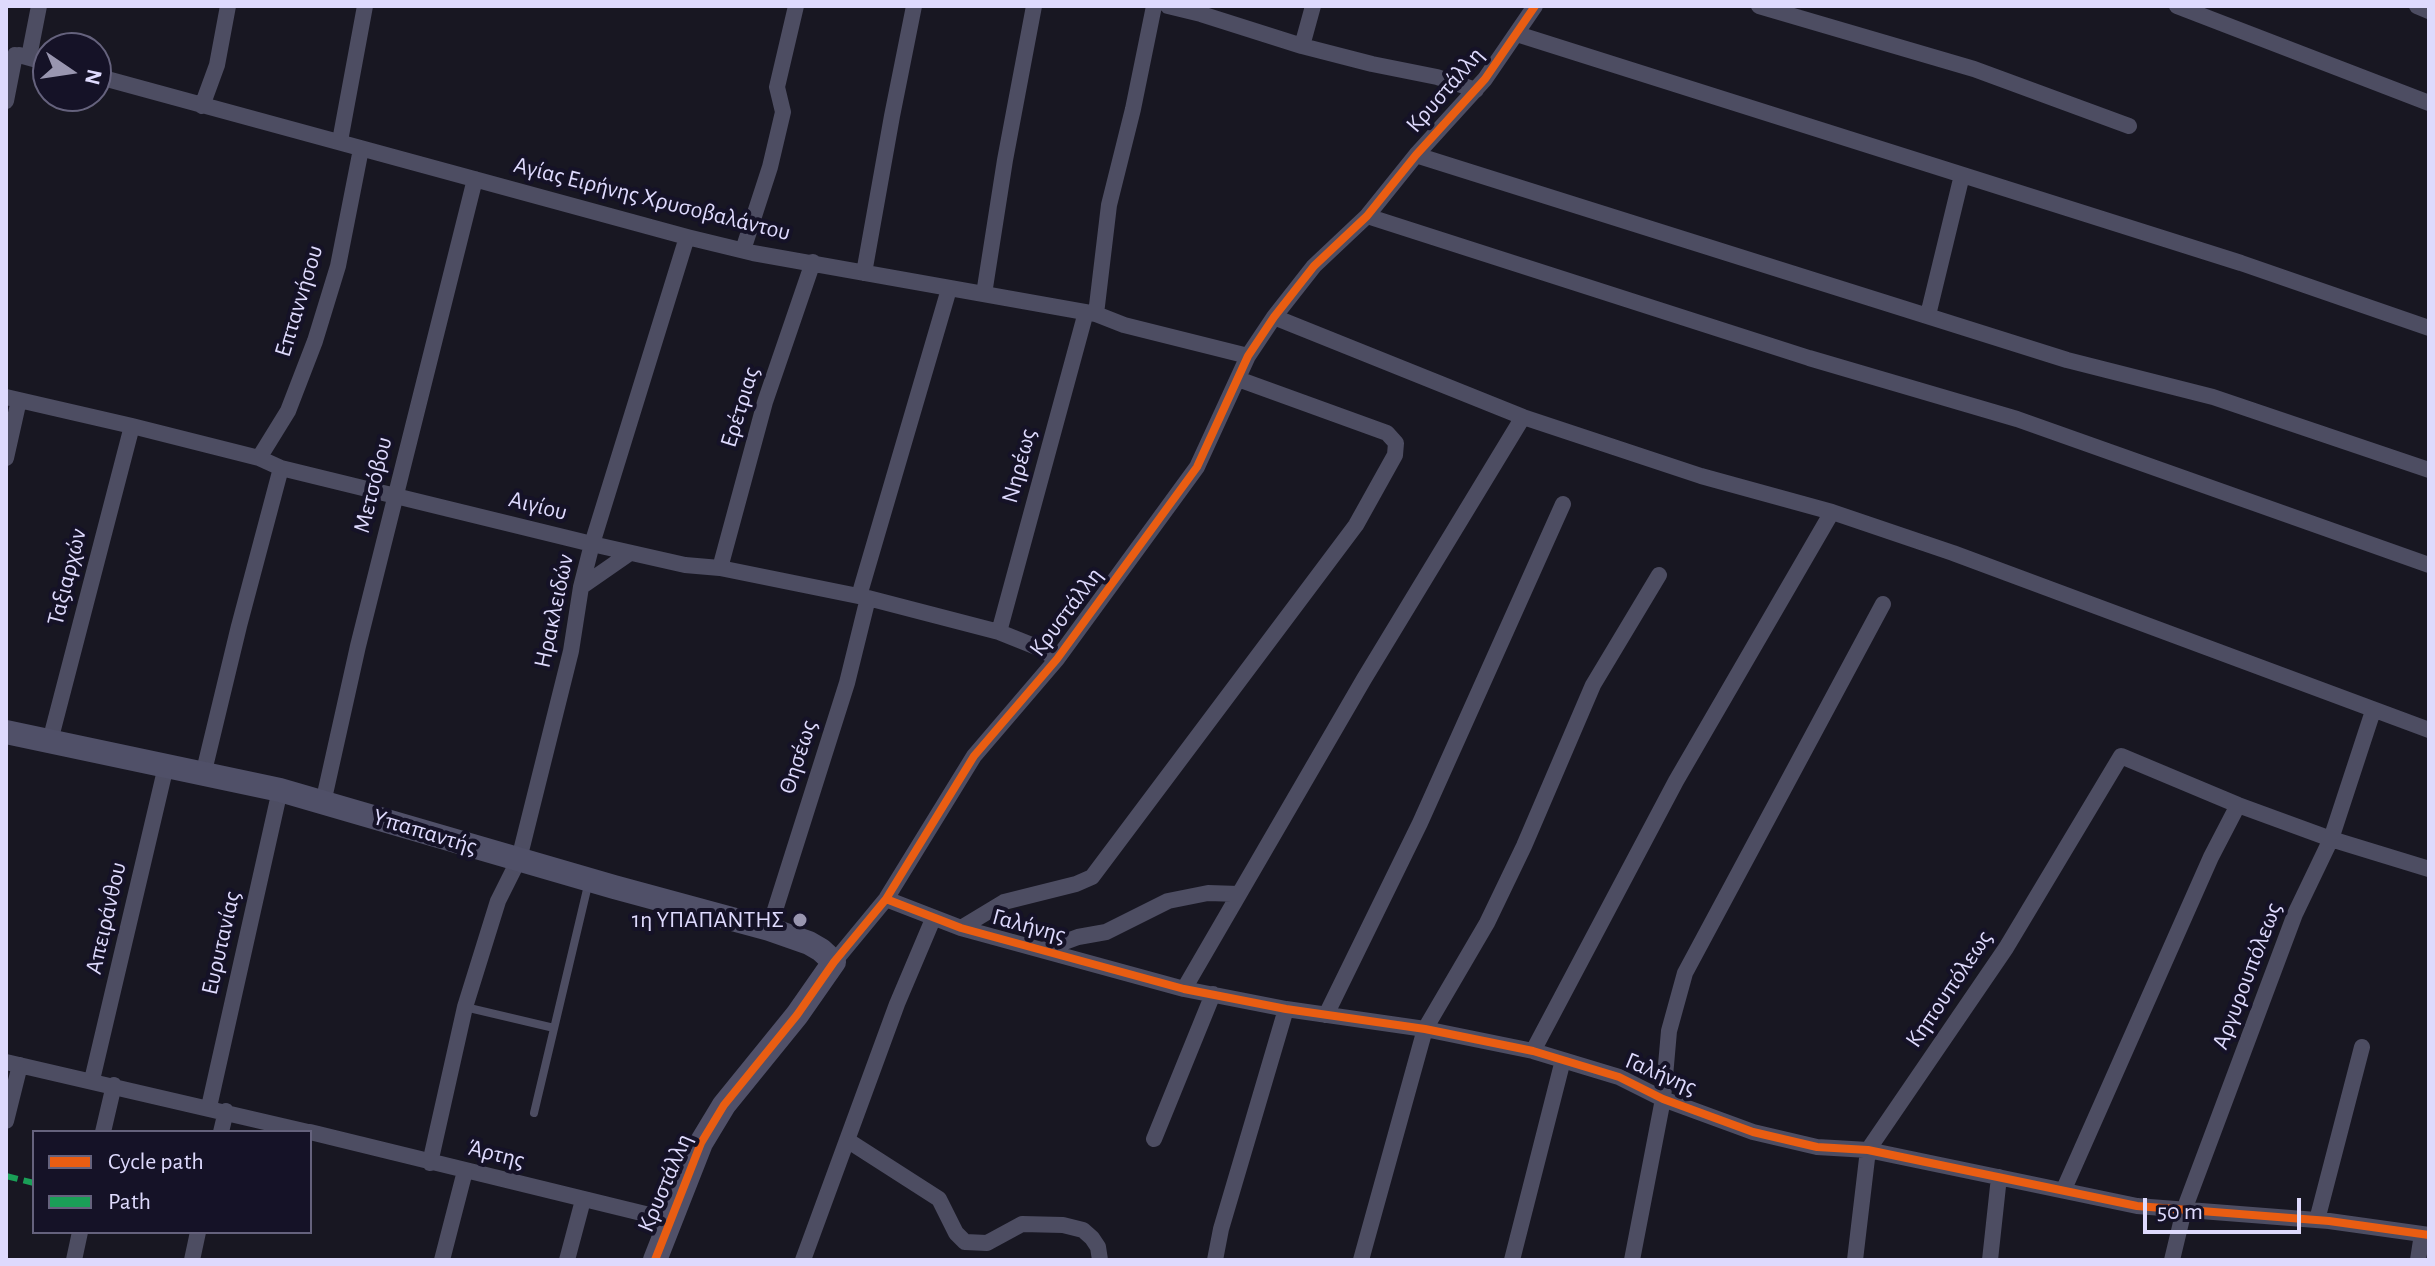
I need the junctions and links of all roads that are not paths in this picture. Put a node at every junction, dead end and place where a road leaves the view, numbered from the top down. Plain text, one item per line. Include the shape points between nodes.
1 (39, 6) edge
2 (228, 6) edge
3 (365, 6) edge
4 (796, 6) edge
5 (914, 6) edge
6 (1034, 6) edge
7 (1154, 6) edge
8 (1168, 6) edge
9 (1313, 6) edge
10 (1535, 6) edge
11 (1759, 6) edge
12 (2177, 6) edge
13 (2417, 6) edge
14 (2429, 11) edge
15 (1517, 34) junction
16 (1302, 46) junction
17 (16, 55) edge
18 (112, 81) edge
19 (1476, 90) junction
20 (6, 101) edge
21 (2429, 103) edge
22 (202, 106) junction
23 (2129, 126) dead end
24 (340, 141) junction
25 (361, 149) junction
26 (1416, 155) junction
27 (1962, 175) junction
28 (475, 179) junction
29 (1367, 216) junction
30 (687, 237) junction
31 (743, 250) junction
32 (813, 262) junction
33 (864, 273) junction
34 (949, 289) junction
35 (984, 294) junction
36 (1091, 313) junction
37 (1928, 315) junction
38 (1274, 317) junction
39 (2429, 328) edge
40 (1248, 356) junction
41 (1238, 379) junction
42 (12, 399) edge
43 (1523, 417) junction
44 (132, 426) junction
45 (6, 458) edge
46 (259, 458) junction
47 (281, 468) junction
48 (2429, 470) edge
49 (395, 496) junction
50 (1563, 504) dead end
51 (1832, 512) junction
52 (592, 544) junction
53 (630, 553) junction
54 (2429, 565) edge
55 (720, 568) junction
56 (1659, 575) dead end
57 (581, 587) junction
58 (864, 597) junction
59 (1883, 604) dead end
60 (999, 632) junction
61 (1057, 659) junction
62 (2373, 711) junction
63 (2429, 730) edge
64 (6, 732) edge
65 (50, 741) junction
66 (166, 766) junction
67 (203, 775) junction
68 (280, 790) junction
69 (323, 803) junction
70 (2238, 805) junction
71 (2331, 839) junction
72 (519, 859) junction
73 (2429, 869) edge
74 (589, 880) junction
75 (1239, 894) junction
76 (886, 899) junction
77 (933, 919) junction
78 (961, 928) junction
79 (769, 929) junction
80 (1043, 950) junction
81 (834, 962) junction
82 (1184, 989) junction
83 (1213, 994) junction
84 (465, 1007) junction
85 (1286, 1009) junction
86 (1326, 1015) junction
87 (554, 1028) junction
88 (1425, 1029) junction
89 (2362, 1047) dead end
90 (1533, 1051) junction
91 (1563, 1060) junction
92 (13, 1064) edge
93 (92, 1080) junction
94 (114, 1085) junction
95 (1663, 1099) junction
96 (217, 1109) junction
97 (534, 1113) dead end
98 (6, 1121) edge
99 (103, 1130) edge
100 (221, 1130) edge
101 (301, 1130) edge
102 (312, 1133) edge
103 (1154, 1139) dead end
104 (847, 1140) junction
105 (1868, 1150) junction
106 (430, 1163) junction
107 (465, 1171) junction
108 (1999, 1177) junction
109 (2064, 1189) junction
110 (583, 1200) junction
111 (2184, 1210) junction
112 (670, 1220) junction
113 (2317, 1220) junction
114 (80, 1234) edge
115 (198, 1234) edge
116 (2426, 1234) edge
117 (74, 1260) edge
118 (192, 1260) edge
119 (442, 1260) edge
120 (567, 1260) edge
121 (655, 1260) edge
122 (803, 1260) edge
123 (1100, 1260) edge
124 (1215, 1260) edge
125 (1361, 1260) edge
126 (1512, 1260) edge
127 (1632, 1260) edge
128 (1855, 1260) edge
129 (1990, 1260) edge
130 (2172, 1260) edge
131 (2418, 1260) edge

1 - 17 street
2 - 22 street via 217,65
3 - 24 street
4 - 31 street via 778,84 783,112
5 - 33 street
6 - 35 street
7 - 36 street, Νηρέως via 1109,205
8 - 16 street
9 - 16 street
10 - 15 street, Κρυστάλλη
11 - 23 street via 1974,69
12 - 21 street
13 - 14 street
15 - 19 street, Κρυστάλλη
15 - 27 street
16 - 19 street
17 - 20 street
18 - 22 street, Αγίας Ειρήνης Χρυσοβαλάντου
19 - 26 street, Κρυστάλλη
22 - 24 street, Αγίας Ειρήνης Χρυσοβαλάντου
24 - 25 street, Αγίας Ειρήνης Χρυσοβαλάντου
25 - 28 street, Αγίας Ειρήνης Χρυσοβαλάντου
25 - 46 street, Επταννήσου via 338,266 315,341 288,411
26 - 29 street, Κρυστάλλη
26 - 37 street
27 - 37 street
27 - 39 street
28 - 30 street, Αγίας Ειρήνης Χρυσοβαλάντου
28 - 49 street, Μετσόβου
29 - 38 street, Κρυστάλλη via 1314,266
29 - 54 street via 1779,349 2017,419
30 - 31 street, Αγίας Ειρήνης Χρυσοβαλάντου
30 - 52 street, Ηρακλειδών
31 - 32 street, Αγίας Ειρήνης Χρυσοβαλάντου
32 - 33 street, Αγίας Ειρήνης Χρυσοβαλάντου
32 - 55 street, Ερέτριας via 765,402
33 - 34 street, Αγίας Ειρήνης Χρυσοβαλάντου
34 - 35 street, Αγίας Ειρήνης Χρυσοβαλάντου
34 - 58 street, Θησέως
35 - 36 street, Αγίας Ειρήνης Χρυσοβαλάντου
36 - 40 street, Αγίας Ειρήνης Χρυσοβαλάντου
36 - 60 street, Νηρέως
37 - 48 street via 2067,360 2213,397
38 - 40 street, Κρυστάλλη
38 - 43 street
40 - 41 street, Κρυστάλλη
41 - 61 street, Κρυστάλλη via 1197,467
41 - 78 street via 1387,433 1396,443 1395,455 1356,525 1092,877 1004,902
42 - 44 street, Αιγίου
42 - 45 street
43 - 51 street via 1701,476
43 - 75 street
44 - 46 street, Αιγίου
44 - 65 street, Ταξιαρχών
46 - 47 street, Αιγίου
47 - 49 street, Αιγίου
47 - 67 street
49 - 52 street, Αιγίου
49 - 69 street, Μετσόβου
50 - 86 street via 1420,823
51 - 62 street
51 - 90 street via 1676,781
52 - 53 street, Αιγίου
52 - 57 street, Ηρακλειδών
53 - 55 street, Αιγίου
53 - 57 street
55 - 58 street, Αιγίου
56 - 88 street via 1593,685 1487,923
57 - 72 street, Ηρακλειδών via 571,651
58 - 60 street, Αιγίου
58 - 79 street, Θησέως via 847,683
59 - 95 street via 1685,973 1669,1031
60 - 61 street, Αιγίου
61 - 76 street, Κρυστάλλη via 974,756
62 - 63 street
62 - 71 street, Αργυρουπόλεως
64 - 65 street, Υπαπαντής
65 - 66 street, Υπαπαντής
66 - 67 street, Υπαπαντής
66 - 93 street, Απειράνθου
67 - 68 street, Υπαπαντής
68 - 69 street, Υπαπαντής
68 - 96 street, Ευρυτανίας
69 - 72 street, Υπαπαντής
70 - 71 street
70 - 105 street, Κηπουπόλεως via 2121,756 2006,948
70 - 109 street
71 - 73 street
71 - 111 street, Αργυρουπόλεως via 2295,914
72 - 74 street, Υπαπαντής
72 - 84 street, Ηρακλειδών via 498,901
74 - 79 street, Υπαπαντής
74 - 87 lane
75 - 80 street via 1208,893 1168,901 1106,932
75 - 82 street
76 - 77 street, Γαλήνης
76 - 81 street, Κρυστάλλη
77 - 78 street, Γαλήνης
77 - 104 street
78 - 80 street, Γαλήνης
79 - 81 street, Υπαπαντής via 815,946
80 - 82 street, Γαλήνης
81 - 112 street, Κρυστάλλη via 724,1105 701,1143
82 - 83 street, Γαλήνης
83 - 85 street, Γαλήνης
83 - 103 street
84 - 87 lane
84 - 106 street, Ηρακλειδών
85 - 86 street, Γαλήνης
85 - 124 street
86 - 88 street, Γαλήνης
87 - 97 lane
88 - 90 street, Γαλήνης
88 - 125 street
89 - 113 street
90 - 91 street, Γαλήνης
91 - 95 street, Γαλήνης via 1619,1077
91 - 126 street
92 - 93 street, Άρτης
92 - 98 street
93 - 94 street, Άρτης
94 - 96 street, Άρτης
94 - 99 street
95 - 105 street, Γαλήνης via 1753,1132 1817,1147
95 - 127 street
96 - 100 street, Ευρυτανίας
96 - 101 street, Άρτης
102 - 106 street, Άρτης
104 - 122 street
104 - 123 street via 939,1199 965,1242 987,1243 1022,1224 1063,1225 1092,1238
105 - 108 street, Γαλήνης
105 - 128 street, Κηπουπόλεως
106 - 107 street, Άρτης
107 - 110 street, Άρτης
107 - 119 street
108 - 109 street, Γαλήνης
108 - 129 street
109 - 111 street, Γαλήνης via 2137,1206
110 - 112 street, Άρτης
110 - 120 street
111 - 113 street, Γαλήνης
111 - 130 street, Αργυρουπόλεως
112 - 121 street, Κρυστάλλη
113 - 116 street, Γαλήνης
114 - 117 street
115 - 118 street
116 - 131 street

